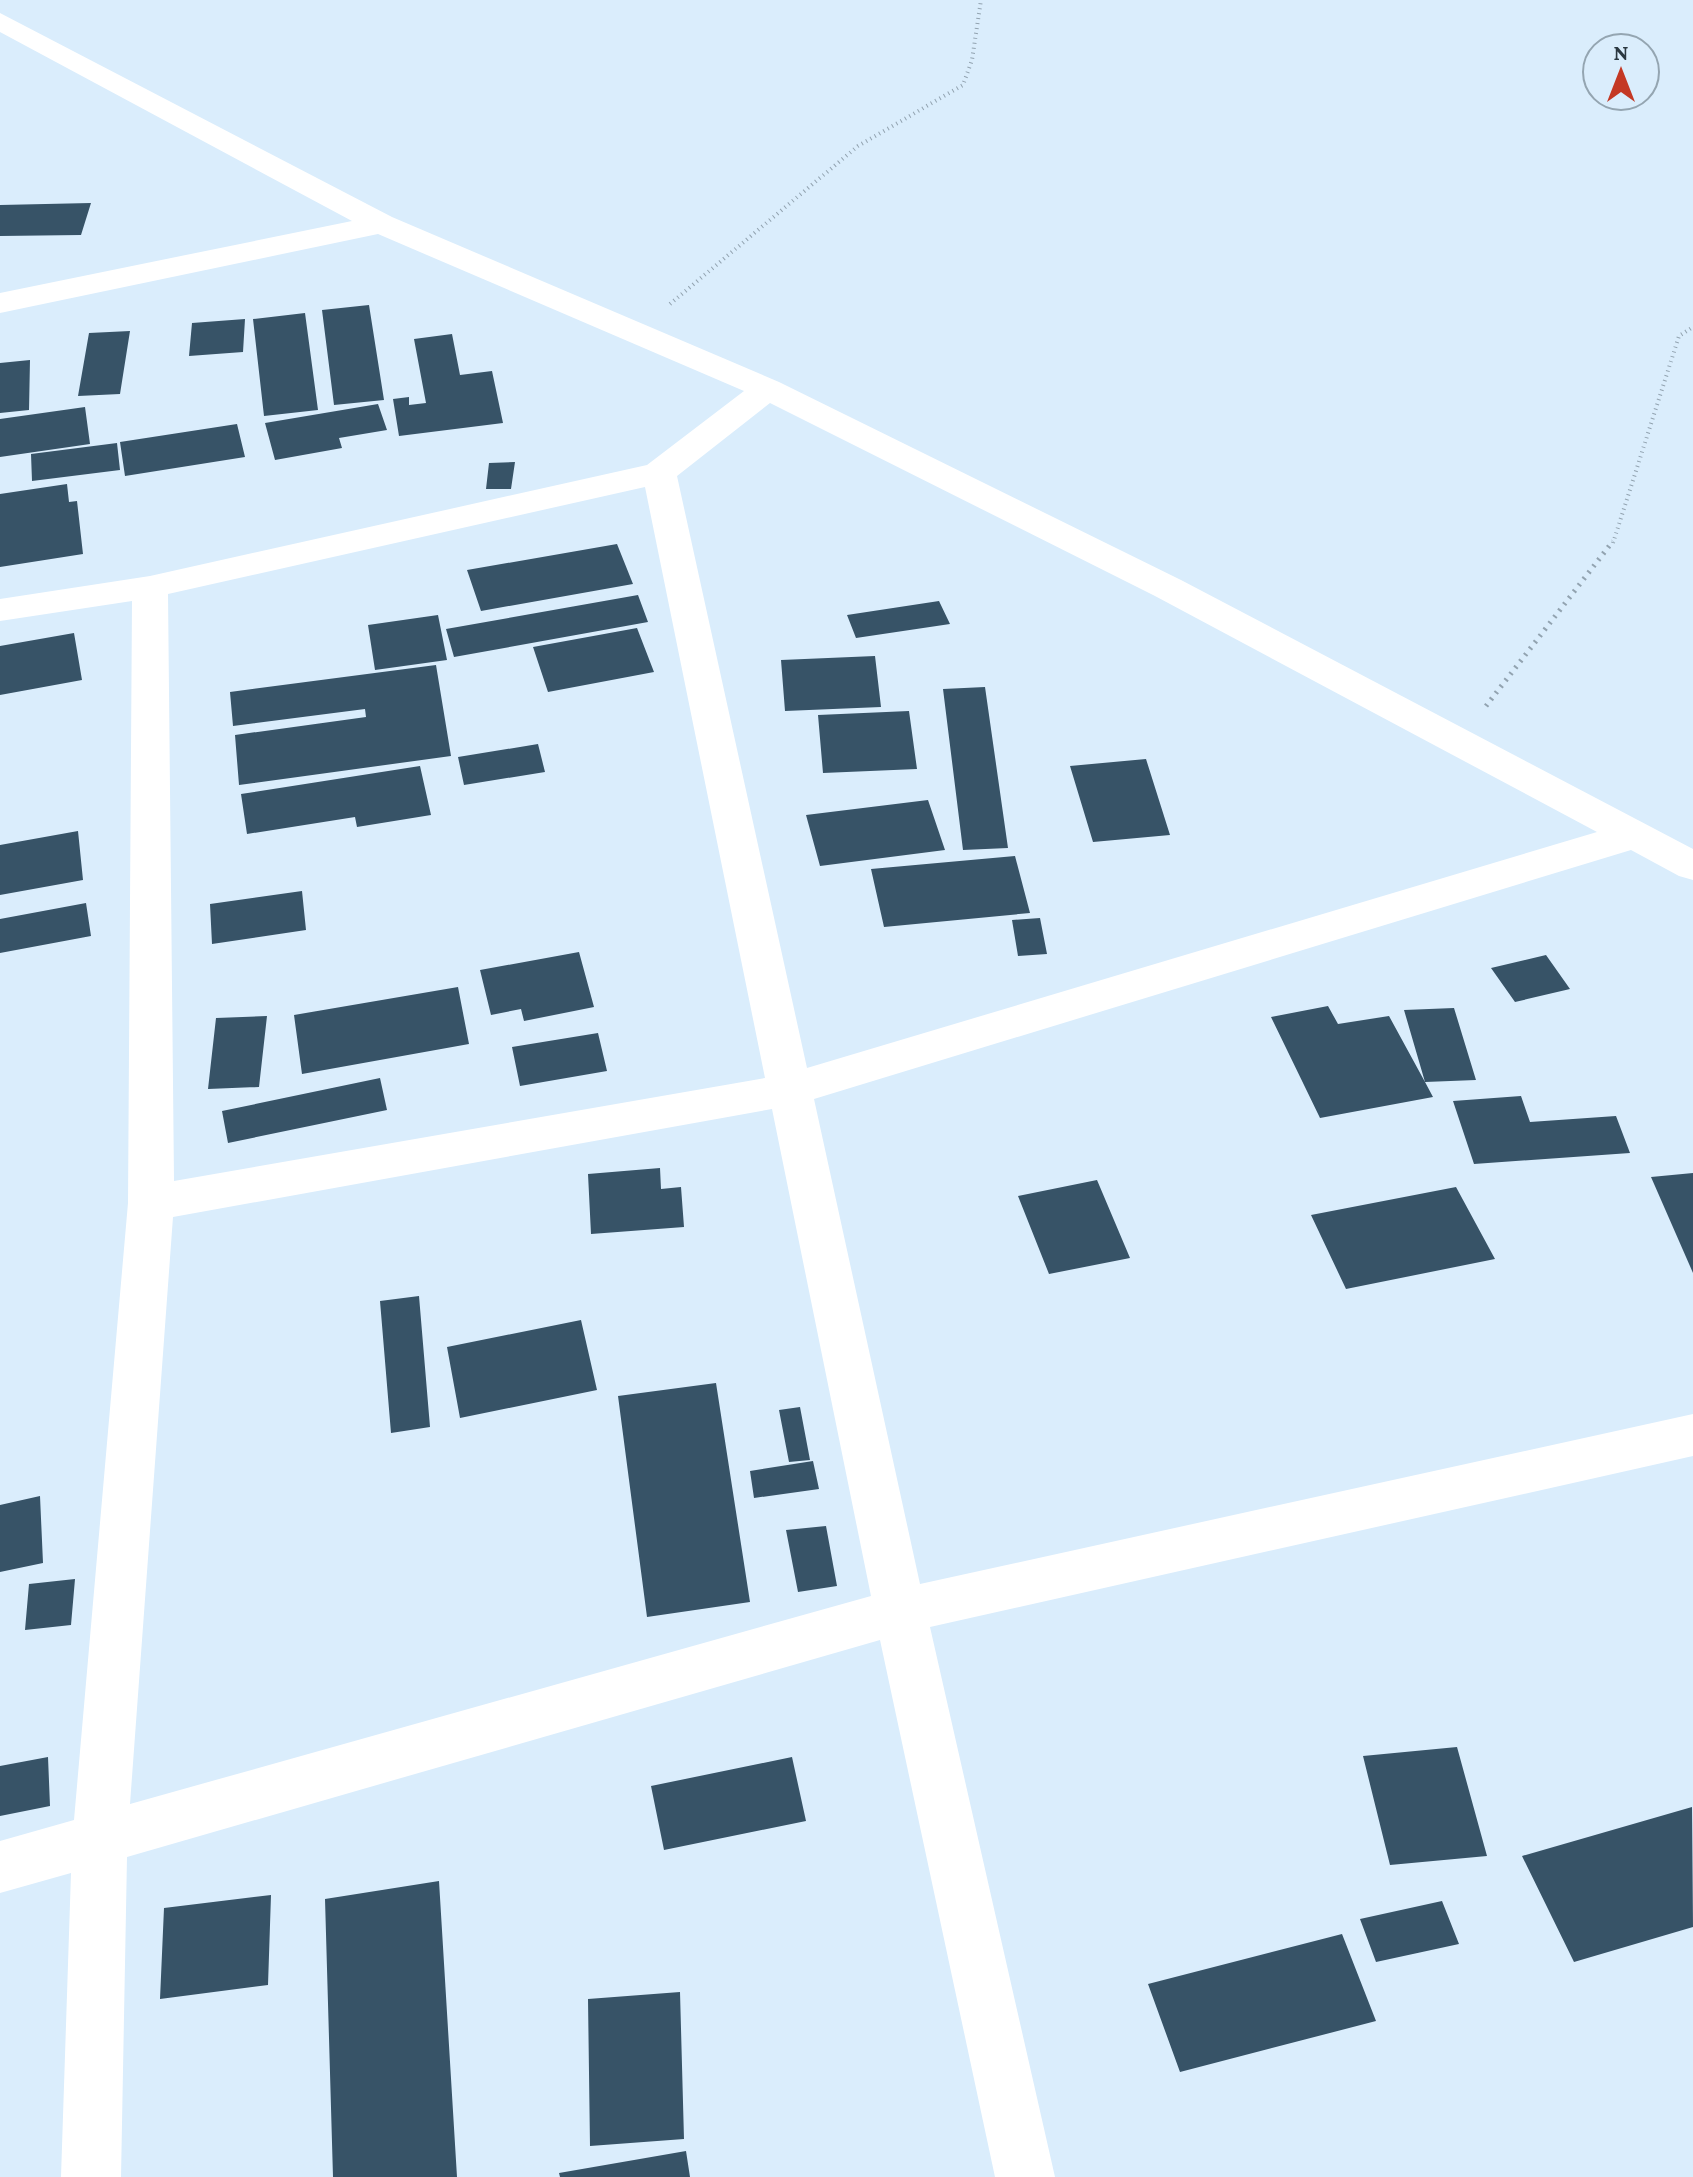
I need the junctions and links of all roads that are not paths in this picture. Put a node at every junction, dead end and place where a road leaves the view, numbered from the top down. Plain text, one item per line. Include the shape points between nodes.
1 (0, 21) edge
2 (381, 224) junction
3 (0, 303) edge
4 (767, 389) junction
5 (659, 473) junction
6 (150, 587) junction
7 (0, 610) edge
8 (1635, 835) junction
9 (1693, 866) edge
10 (789, 1090) junction
11 (151, 1203) junction
12 (1693, 1435) edge
13 (900, 1611) junction
14 (100, 1837) junction
15 (0, 1867) edge
16 (91, 2177) edge
17 (1025, 2177) edge

1 - 2 street
2 - 3 street
2 - 4 street
4 - 5 street
4 - 8 street via 1168,588
5 - 6 street
5 - 10 street
6 - 7 street
6 - 11 street
8 - 9 street
8 - 10 street
10 - 11 street
10 - 13 street
11 - 14 street
12 - 13 street
13 - 14 street
13 - 17 street
14 - 15 street
14 - 16 street

